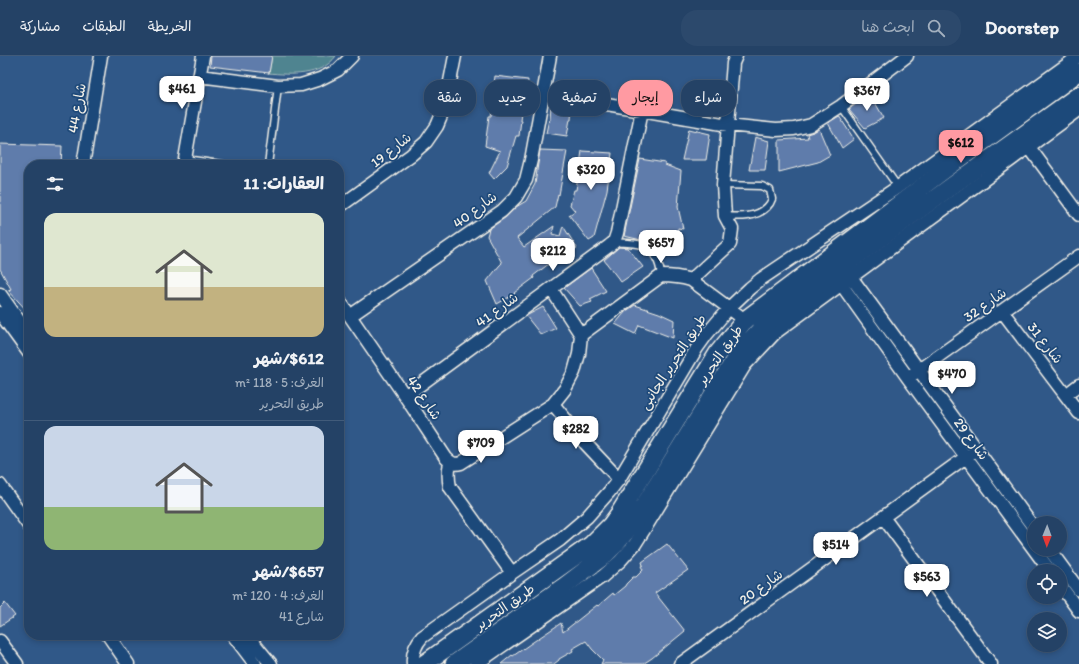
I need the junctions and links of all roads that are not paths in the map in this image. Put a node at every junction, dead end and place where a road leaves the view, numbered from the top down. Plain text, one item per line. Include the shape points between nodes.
1 (101, 56) edge
2 (203, 56) edge
3 (352, 56) edge
4 (455, 56) edge
5 (550, 56) edge
6 (736, 56) edge
7 (1079, 56) edge
8 (900, 58) edge
9 (1079, 72) edge
10 (200, 76) junction
11 (278, 86) junction
12 (543, 93) junction
13 (1079, 95) edge
14 (1022, 98) junction
15 (618, 106) edge
16 (841, 106) junction
17 (673, 115) edge
18 (1073, 115) edge
19 (641, 116) edge
20 (1013, 120) junction
21 (1044, 120) junction
22 (728, 125) junction
23 (1029, 147) junction
24 (974, 149) junction
25 (84, 160) edge
26 (185, 160) edge
27 (269, 160) edge
28 (982, 164) junction
29 (943, 171) junction
30 (723, 185) junction
31 (953, 185) junction
32 (898, 187) junction
33 (344, 204) edge
34 (912, 215) junction
35 (1079, 215) edge
36 (725, 216) junction
37 (907, 236) junction
38 (614, 242) junction
39 (1079, 256) edge
40 (662, 276) junction
41 (691, 280) junction
42 (846, 280) junction
43 (551, 289) junction
44 (0, 294) edge
45 (344, 307) edge
46 (729, 308) junction
47 (1002, 311) junction
48 (0, 313) edge
49 (350, 316) junction
50 (746, 320) junction
51 (24, 328) edge
52 (581, 335) junction
53 (24, 346) edge
54 (744, 365) junction
55 (728, 370) junction
56 (919, 370) junction
57 (908, 378) junction
58 (1079, 385) edge
59 (1066, 395) junction
60 (405, 396) junction
61 (553, 404) junction
62 (1079, 413) edge
63 (977, 449) junction
64 (966, 457) junction
65 (450, 462) junction
66 (619, 479) junction
67 (0, 485) edge
68 (883, 517) junction
69 (1027, 518) edge
70 (24, 519) edge
71 (1053, 556) edge
72 (1045, 564) edge
73 (512, 573) junction
74 (563, 587) junction
75 (1072, 588) edge
76 (514, 600) junction
77 (561, 605) junction
78 (1079, 611) edge
79 (527, 613) junction
80 (486, 620) junction
81 (494, 636) junction
82 (111, 640) edge
83 (237, 640) edge
84 (251, 640) edge
85 (0, 641) edge
86 (123, 662) edge
87 (17, 664) edge
88 (255, 664) edge
89 (271, 664) edge
90 (413, 664) edge
91 (424, 664) edge
92 (454, 664) edge
93 (476, 664) edge
94 (680, 664) edge
95 (991, 664) edge

1 - 25 street, شارع 44
2 - 10 street
3 - 11 street via 338,70 320,80
4 - 33 street, شارع 19 via 445,108 426,142
5 - 12 street, شارع 40
6 - 22 street via 733,63
7 - 14 street, طريق التحرير الجانبى
8 - 16 street
9 - 20 street, طريق التحرير
10 - 11 street
10 - 26 street
11 - 27 lane
12 - 15 street
12 - 49 street, شارع 40 via 526,180 516,197 502,211
13 - 21 street, طريق التحرير
14 - 20 street
14 - 32 street, طريق التحرير الجانبى
16 - 22 street via 811,125 794,129 776,130
16 - 32 lane
17 - 22 street
18 - 21 street
18 - 23 street
19 - 38 street
20 - 24 street, طريق التحرير
21 - 28 street, طريق التحرير
22 - 30 street
23 - 35 street
23 - 37 street
24 - 28 street via 974,159
24 - 29 street, طريق التحرير
28 - 31 street, طريق التحرير
29 - 31 street via 953,175
29 - 50 street, طريق التحرير
30 - 36 street
30 - 36 lane via 762,186 770,190 772,199 768,207 756,214 743,218
31 - 34 street, طريق التحرير
32 - 46 street, طريق التحرير الجانبى via 761,279
34 - 37 street
34 - 55 street, طريق التحرير via 766,323
36 - 41 street via 732,229 730,244
37 - 42 street
38 - 40 lane via 641,245 649,250 656,258
38 - 43 street, شارع 41
39 - 47 street, شارع 32
40 - 41 street
40 - 52 street
41 - 46 street
42 - 54 street via 775,332
42 - 56 street, شارع 29
42 - 57 street, شارع 29
43 - 52 street
43 - 60 street, شارع 41
44 - 51 street
45 - 49 street, شارع 42
46 - 50 street
46 - 66 street, طريق التحرير الجانبى via 697,348
47 - 56 street, شارع 32
47 - 59 street, شارع 31
48 - 53 street
49 - 60 street, شارع 42
50 - 76 street, طريق التحرير via 718,353 611,525 591,545
52 - 61 street via 574,372
54 - 55 street
54 - 77 street via 635,544 603,576
55 - 74 street, طريق التحرير via 634,522 604,556
56 - 57 street, شارع 32
56 - 63 street, شارع 29
57 - 64 street, شارع 29
58 - 59 street
59 - 62 street, شارع 31
60 - 65 street, شارع 42
61 - 65 street via 461,463
61 - 66 street
63 - 64 street, شارع 20
63 - 69 street, شارع 29
64 - 68 street, شارع 20
64 - 72 street, شارع 29
65 - 73 street via 450,487
66 - 73 street, طريق التحرير الجانبى via 599,505 574,529
67 - 70 street
68 - 94 street, شارع 20
68 - 95 street
71 - 75 street
73 - 90 street, طريق التحرير الجانبى via 422,637 415,648
74 - 77 street
74 - 79 street, طريق التحرير
75 - 78 street
76 - 79 street via 518,609
76 - 80 street, طريق التحرير
77 - 93 street
79 - 81 street, طريق التحرير
80 - 81 street via 497,626 497,633
80 - 91 street, طريق التحرير
81 - 92 street, طريق التحرير
82 - 86 street
83 - 88 street
84 - 89 street
85 - 87 street

